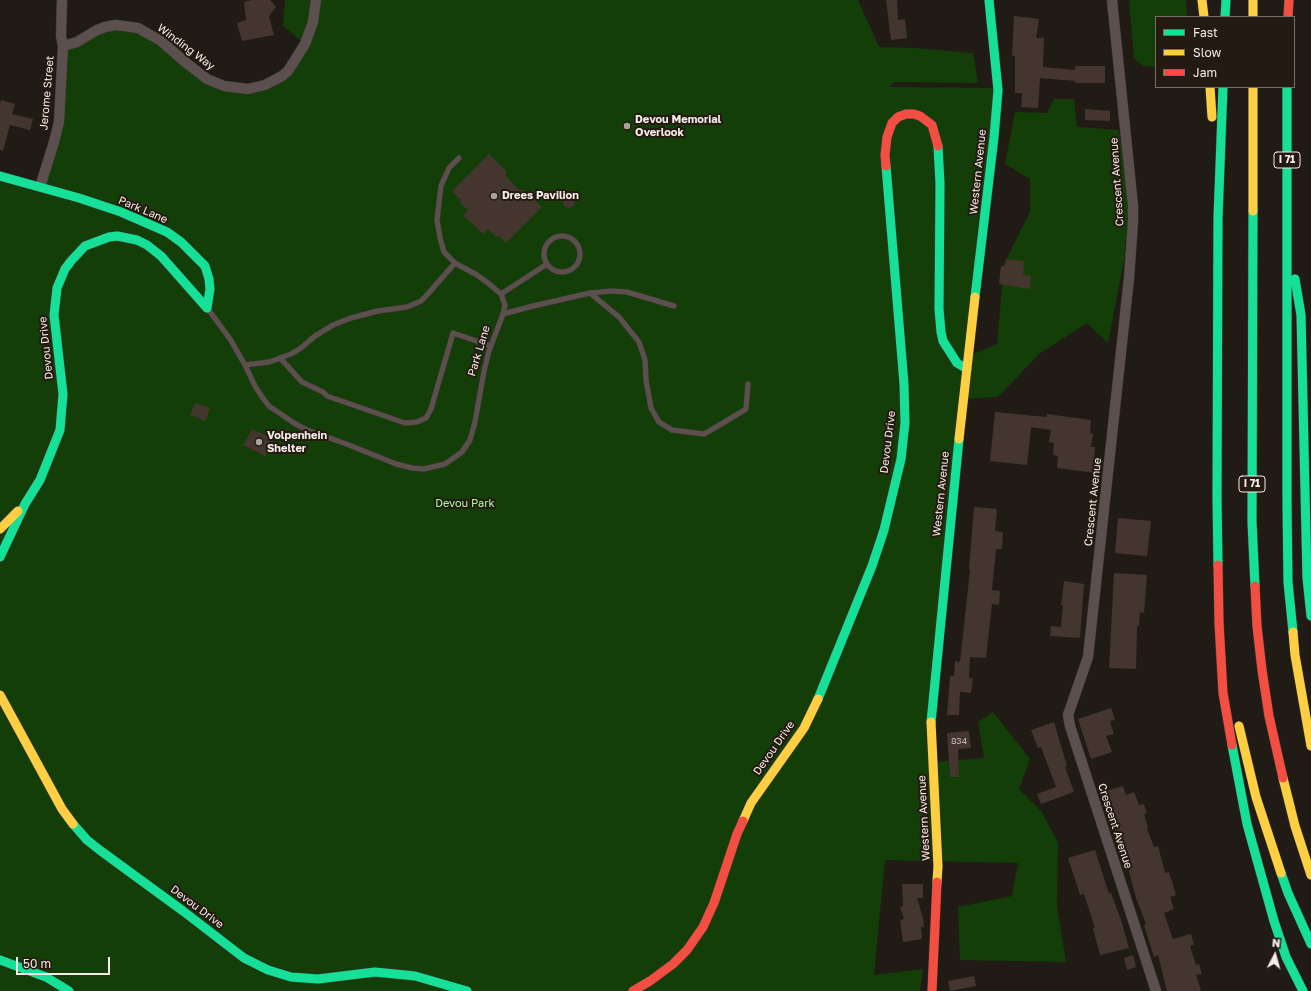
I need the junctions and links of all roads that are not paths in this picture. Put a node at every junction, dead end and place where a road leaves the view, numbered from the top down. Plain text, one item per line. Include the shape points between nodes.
1 (61, 0) edge
2 (316, 0) edge
3 (989, 0) edge
4 (1112, 0) edge
5 (1202, 0) edge
6 (1226, 0) edge
7 (1253, 0) edge
8 (1289, 0) edge
9 (1204, 16) edge
10 (1225, 16) edge
11 (1253, 16) edge
12 (1288, 16) edge
13 (63, 46) junction
14 (1210, 88) edge
15 (1223, 88) edge
16 (1253, 88) edge
17 (1287, 88) edge
18 (459, 158) dead end
19 (0, 176) edge
20 (40, 187) junction
21 (1218, 218) junction
22 (1287, 229) junction
23 (454, 263) junction
24 (547, 264) junction
25 (590, 293) junction
26 (501, 294) junction
27 (674, 306) dead end
28 (207, 308) junction
29 (503, 314) junction
30 (491, 346) junction
31 (280, 358) junction
32 (245, 365) junction
33 (967, 369) junction
34 (748, 384) dead end
35 (25, 504) junction
36 (0, 530) edge
37 (0, 557) edge
38 (1311, 616) edge
39 (1220, 623) junction
40 (1232, 689) dead end
41 (0, 695) edge
42 (1238, 718) dead end
43 (1311, 746) edge
44 (1311, 875) edge
45 (1311, 944) edge
46 (0, 960) edge
47 (69, 991) edge
48 (467, 991) edge
49 (633, 991) edge
50 (932, 991) edge
51 (1156, 991) edge
52 (1303, 991) edge

1 - 13 street, Jerome Street
2 - 13 street, Winding Way via 313,22 305,44 288,71 266,85 248,89 224,86 207,79 162,41 138,28 116,25 104,27 77,42
3 - 33 main road, Western Avenue via 998,90
4 - 51 street, Crescent Avenue via 1133,221 1088,657 1068,715
5 - 9 main road
6 - 10 main road
7 - 11 main road
8 - 12 main road
13 - 20 street, Jerome Street via 58,122
14 - 21 main road
15 - 21 main road
16 - 44 main road, I 71 via 1252,522 1257,626 1264,685 1278,756 1295,826
17 - 22 main road, I 71
18 - 23 lane via 449,168 441,186 437,220 444,252
19 - 20 main road, Park Lane
20 - 28 main road, Park Lane via 121,212 155,226 181,242 205,266 210,289
21 - 39 main road via 1217,512
22 - 38 main road via 1301,315 1307,578
22 - 43 main road, I 71 via 1288,582 1295,655
23 - 26 lane via 477,275
23 - 31 lane via 421,301 408,307 378,311 333,325 296,351
24 - 24 lane via 562,272 574,268 580,258 576,242 565,236 554,238 546,247
24 - 26 lane
25 - 27 lane via 627,292
25 - 29 lane
25 - 34 lane via 619,317 639,342 645,360 651,408 659,422 672,430 704,434 723,423 746,409
26 - 29 lane, Park Lane via 505,305
28 - 32 lane, Park Lane
28 - 35 main road, Devou Drive via 161,256 137,240 109,237 85,246 71,261 57,288 54,315 63,394 62,421 40,480
29 - 30 lane, Park Lane
30 - 31 lane via 453,333 431,409 426,418 405,423 327,396 302,382
30 - 32 lane, Park Lane via 469,440 462,452 445,464 424,469 396,464 294,423 269,406
31 - 32 lane
33 - 49 main road, Devou Drive via 957,363 943,341 941,332 938,144 932,125 920,116 906,114 892,123 887,136 885,155 905,423 901,459 884,530 817,702 791,748 751,803 703,926 687,950 673,964
33 - 50 main road, Western Avenue via 931,716 938,866
35 - 36 main road, Devou Drive
35 - 37 main road, Devou Drive
39 - 40 main road
39 - 52 main road via 1223,693 1247,824 1286,957
41 - 48 main road, Devou Drive via 62,809 87,840 244,958 268,970 291,977 318,978 375,972 415,976
42 - 45 main road via 1265,826 1288,893
46 - 47 main road via 46,977

